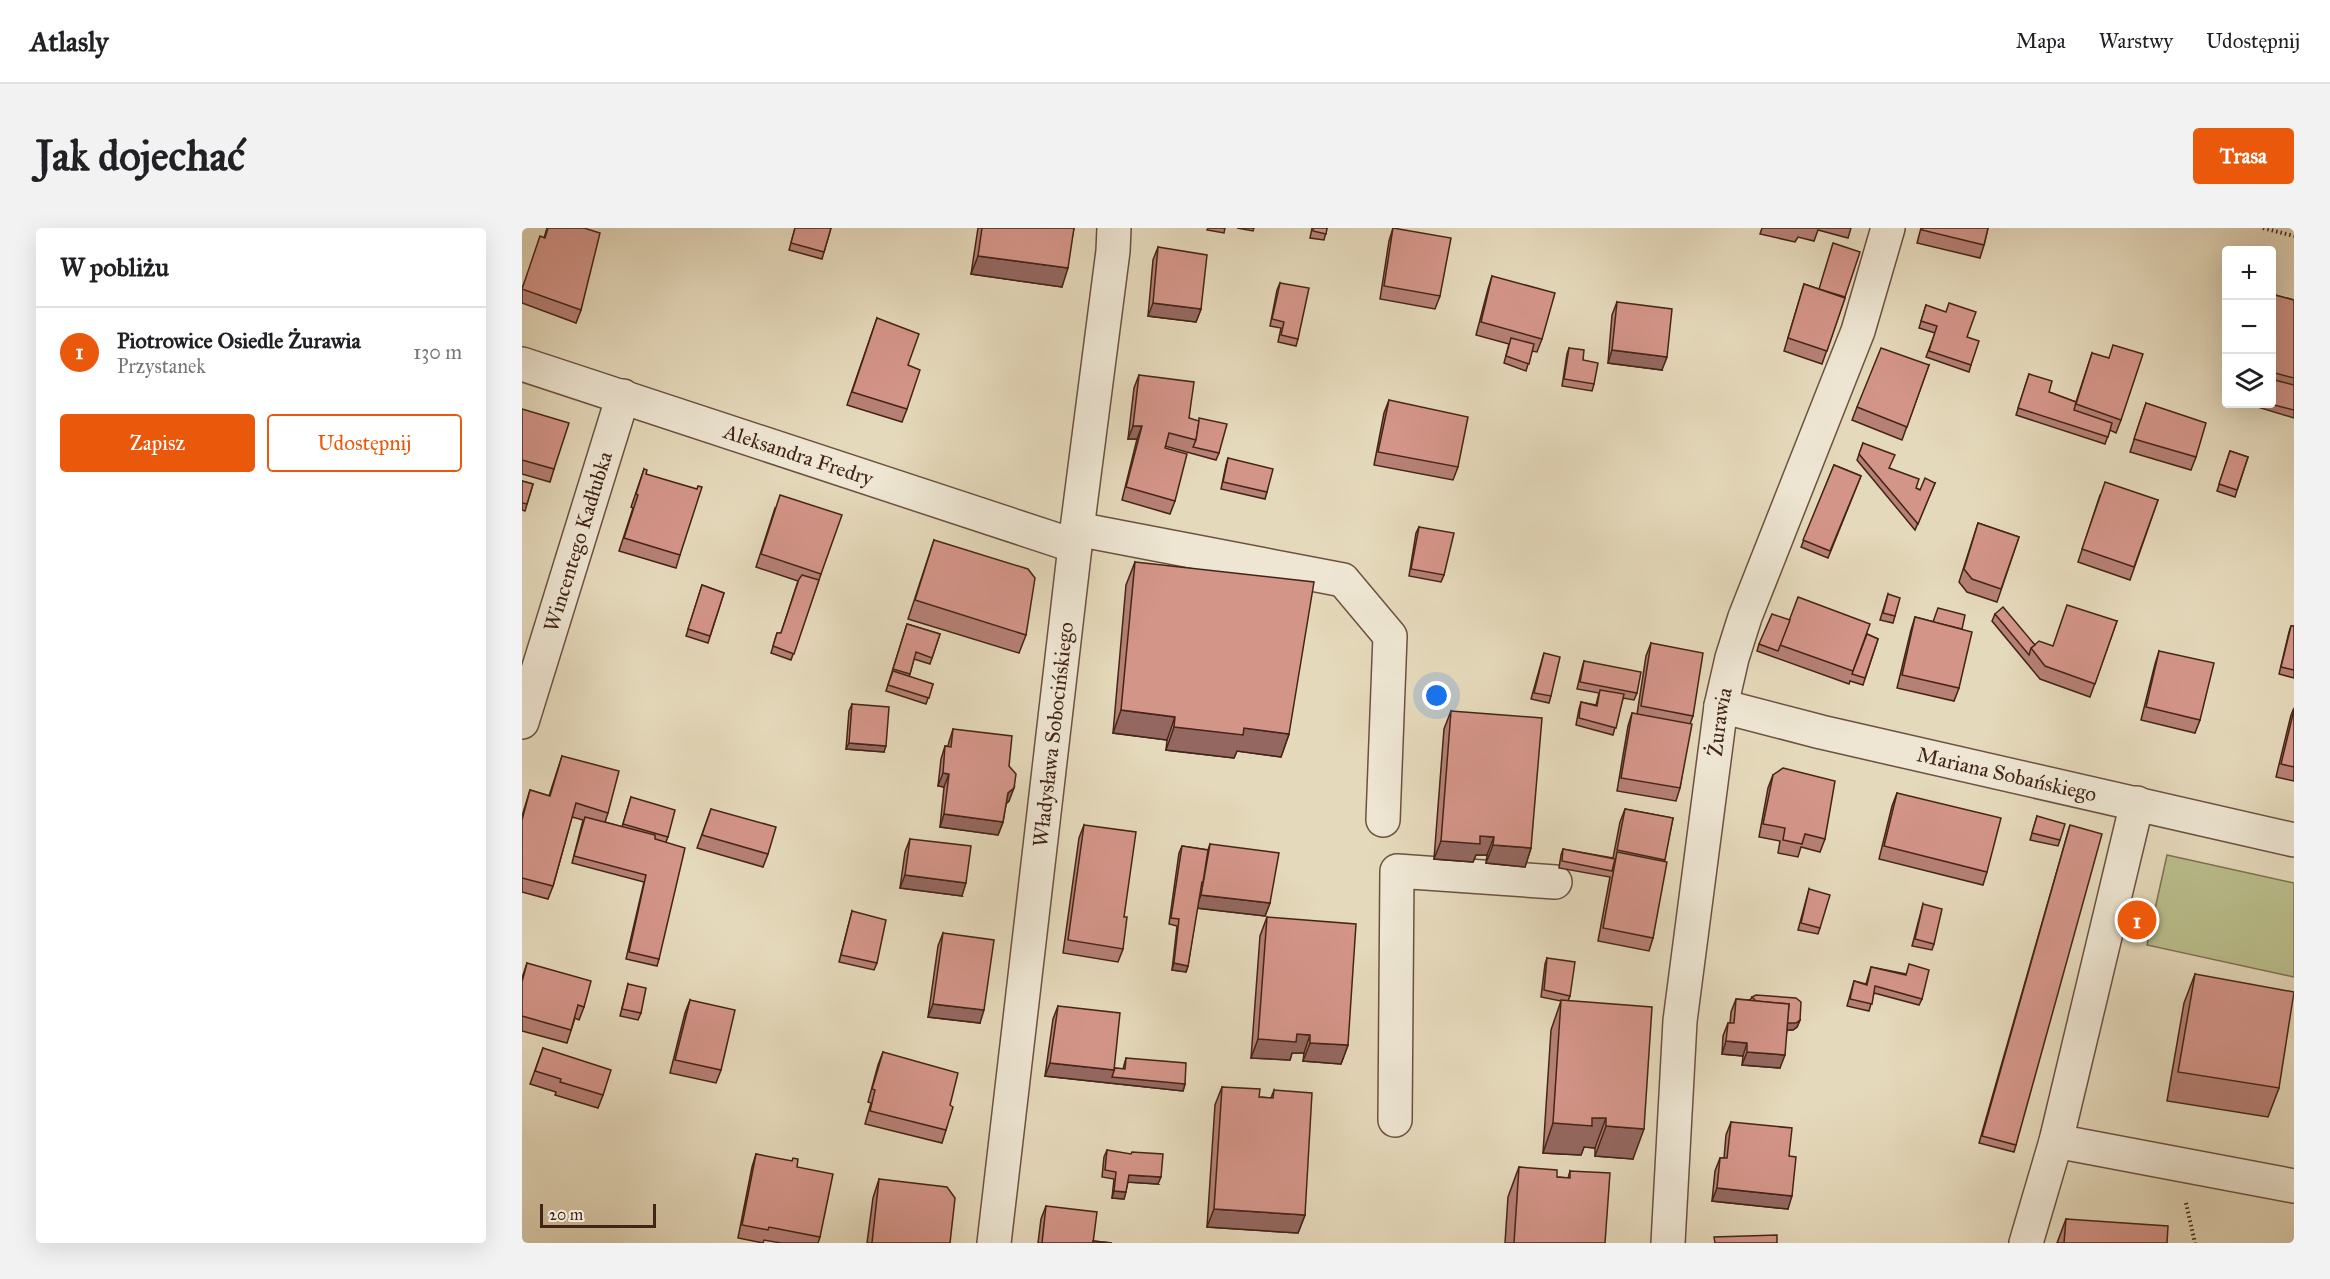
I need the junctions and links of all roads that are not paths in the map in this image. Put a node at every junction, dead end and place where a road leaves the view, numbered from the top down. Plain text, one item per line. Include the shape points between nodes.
1 (1114, 228) edge
2 (1888, 228) edge
3 (522, 364) edge
4 (622, 396) junction
5 (1076, 538) junction
6 (1722, 706) junction
7 (522, 722) edge
8 (2137, 803) junction
9 (1383, 820) dead end
10 (2294, 840) edge
11 (1555, 882) dead end
12 (1395, 1120) dead end
13 (2056, 1141) junction
14 (2294, 1186) edge
15 (994, 1243) edge
16 (1668, 1243) edge
17 (2026, 1243) edge

1 - 5 street, Władysława Sobocińskiego
2 - 6 street, Żurawia via 1858,331 1745,617
3 - 4 street, Aleksandra Fredry
4 - 5 street, Aleksandra Fredry
4 - 7 street, Wincentego Kadłubka
5 - 9 street, Aleksandra Fredry via 1343,580 1390,636
5 - 15 street, Władysława Sobocińskiego
6 - 8 street, Mariana Sobańskiego
6 - 16 street, Żurawia via 1680,1020
8 - 10 street, Mariana Sobańskiego
8 - 13 street
11 - 12 street via 1397,871
13 - 14 street
13 - 17 street

